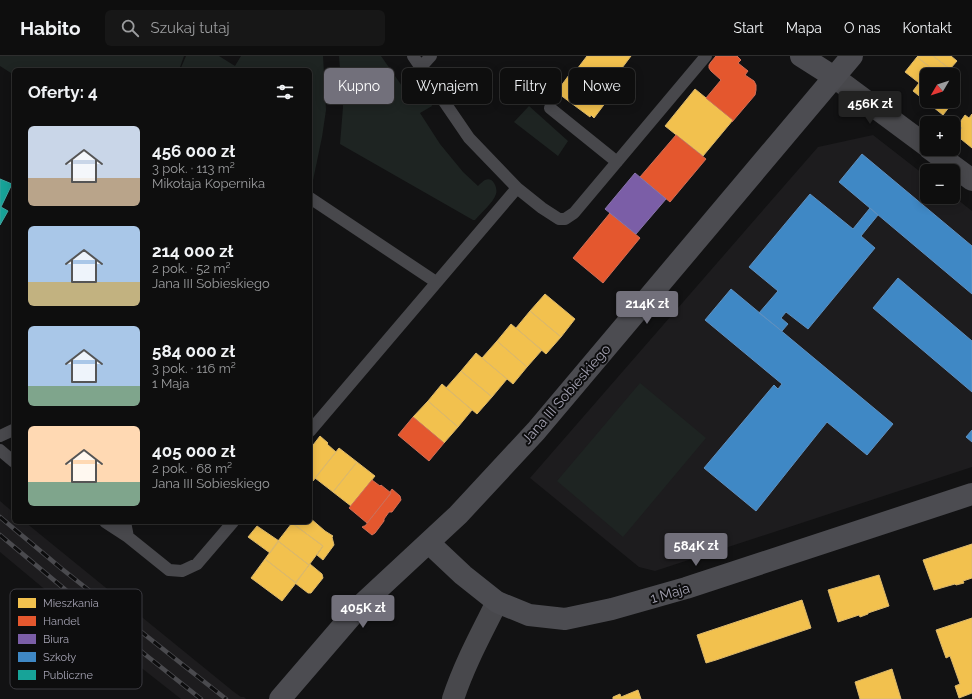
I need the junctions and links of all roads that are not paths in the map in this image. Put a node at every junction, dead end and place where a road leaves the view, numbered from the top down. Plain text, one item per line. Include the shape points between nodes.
1 (413, 56) edge
2 (431, 56) edge
3 (706, 56) edge
4 (801, 56) edge
5 (852, 56) edge
6 (421, 67) junction
7 (834, 77) junction
8 (550, 108) dead end
9 (920, 141) edge
10 (939, 156) edge
11 (617, 162) junction
12 (972, 180) edge
13 (517, 188) junction
14 (312, 199) edge
15 (436, 282) junction
16 (312, 429) edge
17 (12, 430) edge
18 (0, 436) edge
19 (0, 450) edge
20 (12, 460) edge
21 (972, 494) edge
22 (108, 524) edge
23 (125, 524) edge
24 (231, 524) edge
25 (128, 537) junction
26 (429, 543) junction
27 (497, 602) junction
28 (280, 699) edge
29 (453, 699) edge

1 - 6 lane
2 - 6 lane
3 - 11 lane
4 - 7 street
5 - 7 street, Jana III Sobieskiego
6 - 13 lane via 469,138
7 - 9 street
7 - 26 street, Jana III Sobieskiego via 536,432
8 - 11 lane
10 - 12 street
11 - 13 lane via 582,205 564,220 542,208
13 - 15 lane
14 - 15 lane
15 - 16 lane
17 - 18 lane
19 - 20 lane
21 - 27 street, 1 Maja via 686,588 612,609 565,619 530,615
22 - 25 lane
23 - 25 lane
24 - 25 lane via 197,564 182,571 169,570
26 - 27 street, 1 Maja
26 - 28 street, Jana III Sobieskiego via 360,606
27 - 29 street via 463,672

